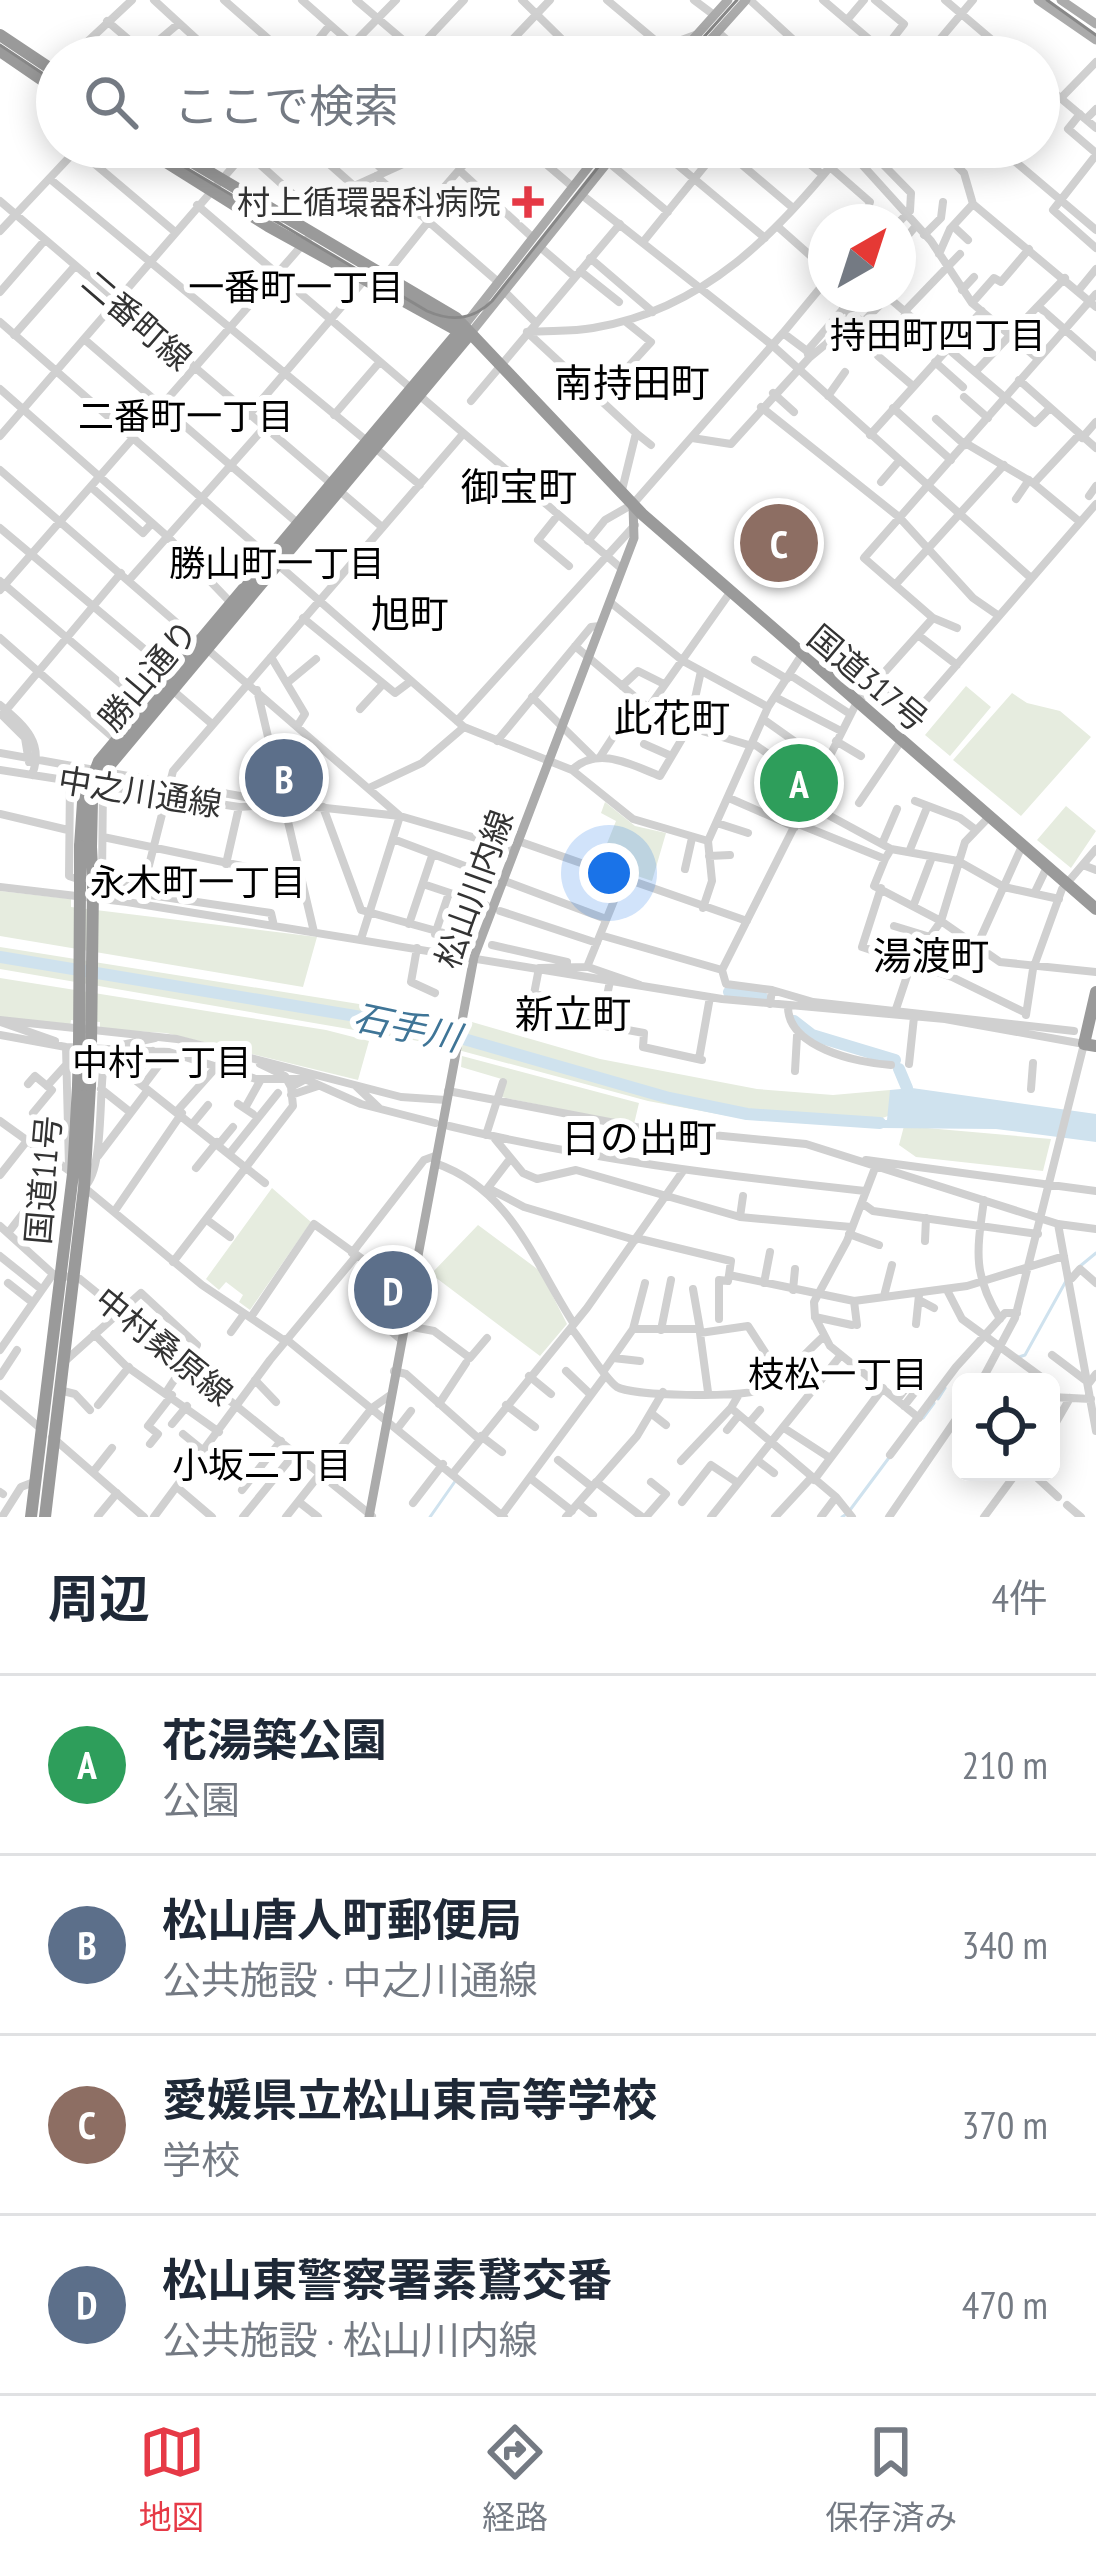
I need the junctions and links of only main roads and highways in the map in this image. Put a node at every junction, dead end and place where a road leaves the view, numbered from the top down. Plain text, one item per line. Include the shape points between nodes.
1 (728, 0) edge
2 (748, 0) edge
3 (1038, 0) edge
4 (1061, 0) edge
5 (1075, 4) edge
6 (1096, 24) edge
7 (0, 35) edge
8 (697, 36) edge
9 (714, 36) edge
10 (1096, 40) edge
11 (0, 51) edge
12 (36, 58) edge
13 (36, 76) edge
14 (180, 168) edge
15 (192, 168) edge
16 (590, 168) edge
17 (602, 168) edge
18 (214, 187) junction
19 (578, 191) junction
20 (307, 240) junction
21 (464, 331) junction
22 (633, 504) junction
23 (150, 708) junction
24 (97, 778) junction
25 (1096, 909) edge
26 (1096, 992) edge
27 (1090, 1045) edge
28 (89, 1087) junction
29 (62, 1276) junction
30 (48, 1434) junction
31 (370, 1516) edge
32 (31, 1517) edge
33 (45, 1517) edge

1 - 8 main road
2 - 9 main road
3 - 10 main road
4 - 5 main road
5 - 6 main road
7 - 12 highway
11 - 13 highway
14 - 18 highway
15 - 18 highway
16 - 19 main road
17 - 19 main road
18 - 20 highway via 282,218
18 - 20 highway via 268,226
19 - 21 main road via 532,237
19 - 21 main road via 505,292
20 - 21 highway
21 - 22 highway, 国道317号
21 - 23 highway, 勝山通り
22 - 25 highway, 国道317号 via 853,709
22 - 31 main road, 松山川内線 via 622,569 474,957
23 - 24 highway, 勝山通り
23 - 24 highway, 勝山通り via 116,740
24 - 28 highway, 国道11号, bridge via 86,847
26 - 27 highway
28 - 29 highway, 国道11号
28 - 29 highway, 国道11号 via 84,1188
29 - 30 highway, 国道11号
29 - 30 highway, 国道11号 via 63,1363
30 - 32 highway, 国道11号
30 - 33 highway, 国道11号

